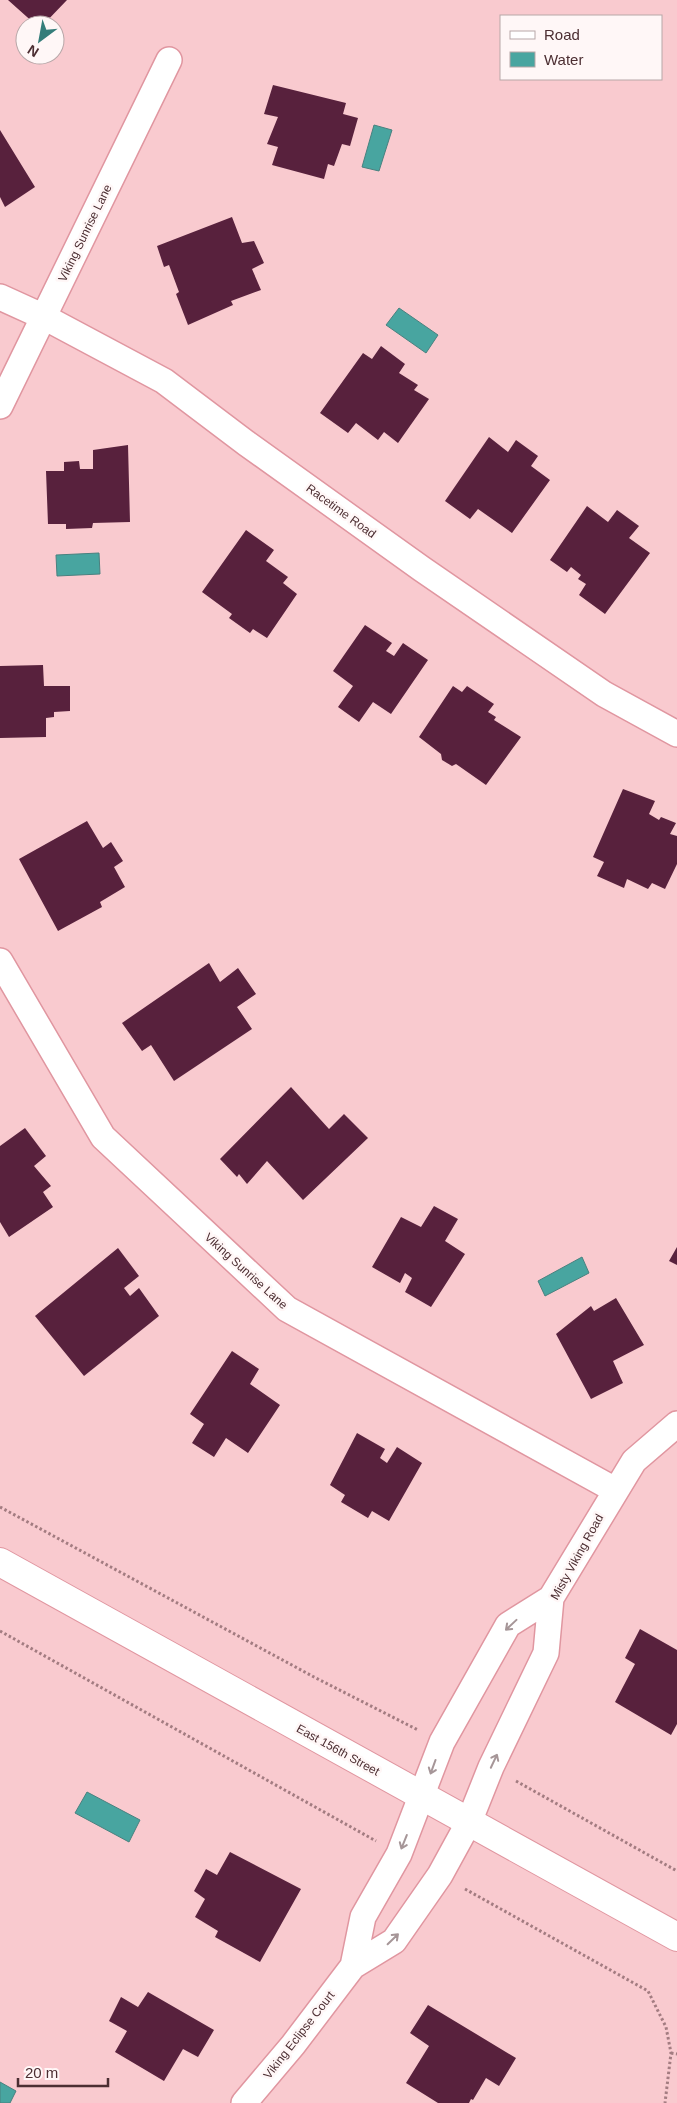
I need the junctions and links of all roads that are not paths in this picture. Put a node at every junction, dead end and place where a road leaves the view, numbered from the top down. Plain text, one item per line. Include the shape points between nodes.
1 (169, 60) dead end
2 (0, 297) edge
3 (44, 317) junction
4 (0, 406) edge
5 (677, 734) edge
6 (0, 961) edge
7 (677, 1424) edge
8 (615, 1490) junction
9 (0, 1562) edge
10 (551, 1598) junction
11 (422, 1797) junction
12 (469, 1822) junction
13 (677, 1937) edge
14 (353, 1966) junction
15 (244, 2103) edge

1 - 3 street, Viking Sunrise Lane
2 - 3 street, Racetime Road
3 - 4 street, Viking Sunrise Lane
3 - 5 street, Racetime Road via 164,381 422,570 604,694
6 - 8 street, Viking Sunrise Lane via 103,1138 287,1309
7 - 8 street, Misty Viking Road via 634,1461
8 - 10 street, Misty Viking Road
9 - 11 street, East 156th Street
10 -> 11 street, Viking Eclipse Court via 508,1625 442,1742
12 -> 10 street, Misty Viking Road via 546,1653
11 - 12 street, East 156th Street
11 -> 14 street, Viking Eclipse Court via 399,1854 363,1917
12 - 13 street, East 156th Street
14 -> 12 street, Viking Eclipse Court via 394,1941 440,1875
14 - 15 street, Viking Eclipse Court

